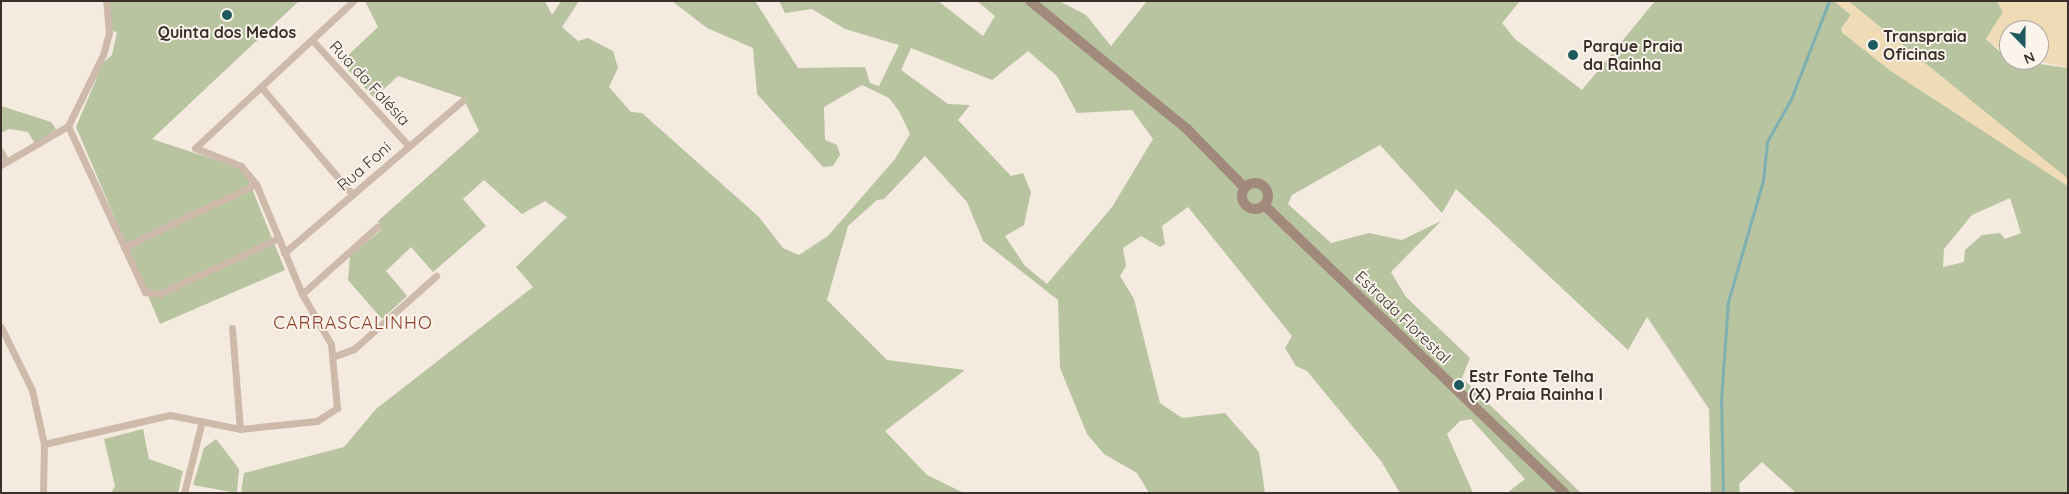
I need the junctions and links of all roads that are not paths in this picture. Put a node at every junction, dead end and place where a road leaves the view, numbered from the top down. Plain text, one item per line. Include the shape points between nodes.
1 (106, 1) edge
2 (353, 1) edge
3 (1030, 1) edge
4 (312, 40) junction
5 (261, 87) junction
6 (463, 100) dead end
7 (68, 126) junction
8 (408, 145) junction
9 (1, 152) edge
10 (4, 164) edge
11 (256, 184) junction
12 (1245, 188) junction
13 (352, 194) junction
14 (1264, 205) junction
15 (378, 228) dead end
16 (278, 238) junction
17 (124, 246) junction
18 (284, 253) junction
19 (436, 276) dead end
20 (302, 294) junction
21 (1, 328) edge
22 (232, 328) dead end
23 (335, 356) junction
24 (202, 421) junction
25 (240, 429) junction
26 (44, 444) junction
27 (43, 493) edge
28 (184, 493) edge
29 (1564, 493) edge

1 - 7 street via 109,32 103,55
2 - 4 street
3 - 12 main road via 1188,130
4 - 5 street
4 - 8 street, Rua da Falésia
5 - 11 street via 194,148 241,166
5 - 13 street
6 - 8 street, Rua Foni
7 - 10 street
7 - 17 street
8 - 13 street, Rua Foni
9 - 10 street
11 - 16 street
11 - 17 street
12 - 14 main road via 1242,195 1249,208
12 - 14 main road via 1252,184 1266,190
13 - 18 street, Rua Foni
14 - 29 main road, Estrada Florestal
15 - 20 street
16 - 17 street via 160,294 144,292
16 - 18 street
18 - 20 street
19 - 23 street via 354,349
20 - 23 street
21 - 26 street via 32,390
22 - 25 street
23 - 25 street via 338,400 332,414 307,423
24 - 25 street
24 - 26 street via 170,415
24 - 28 street
26 - 27 street

